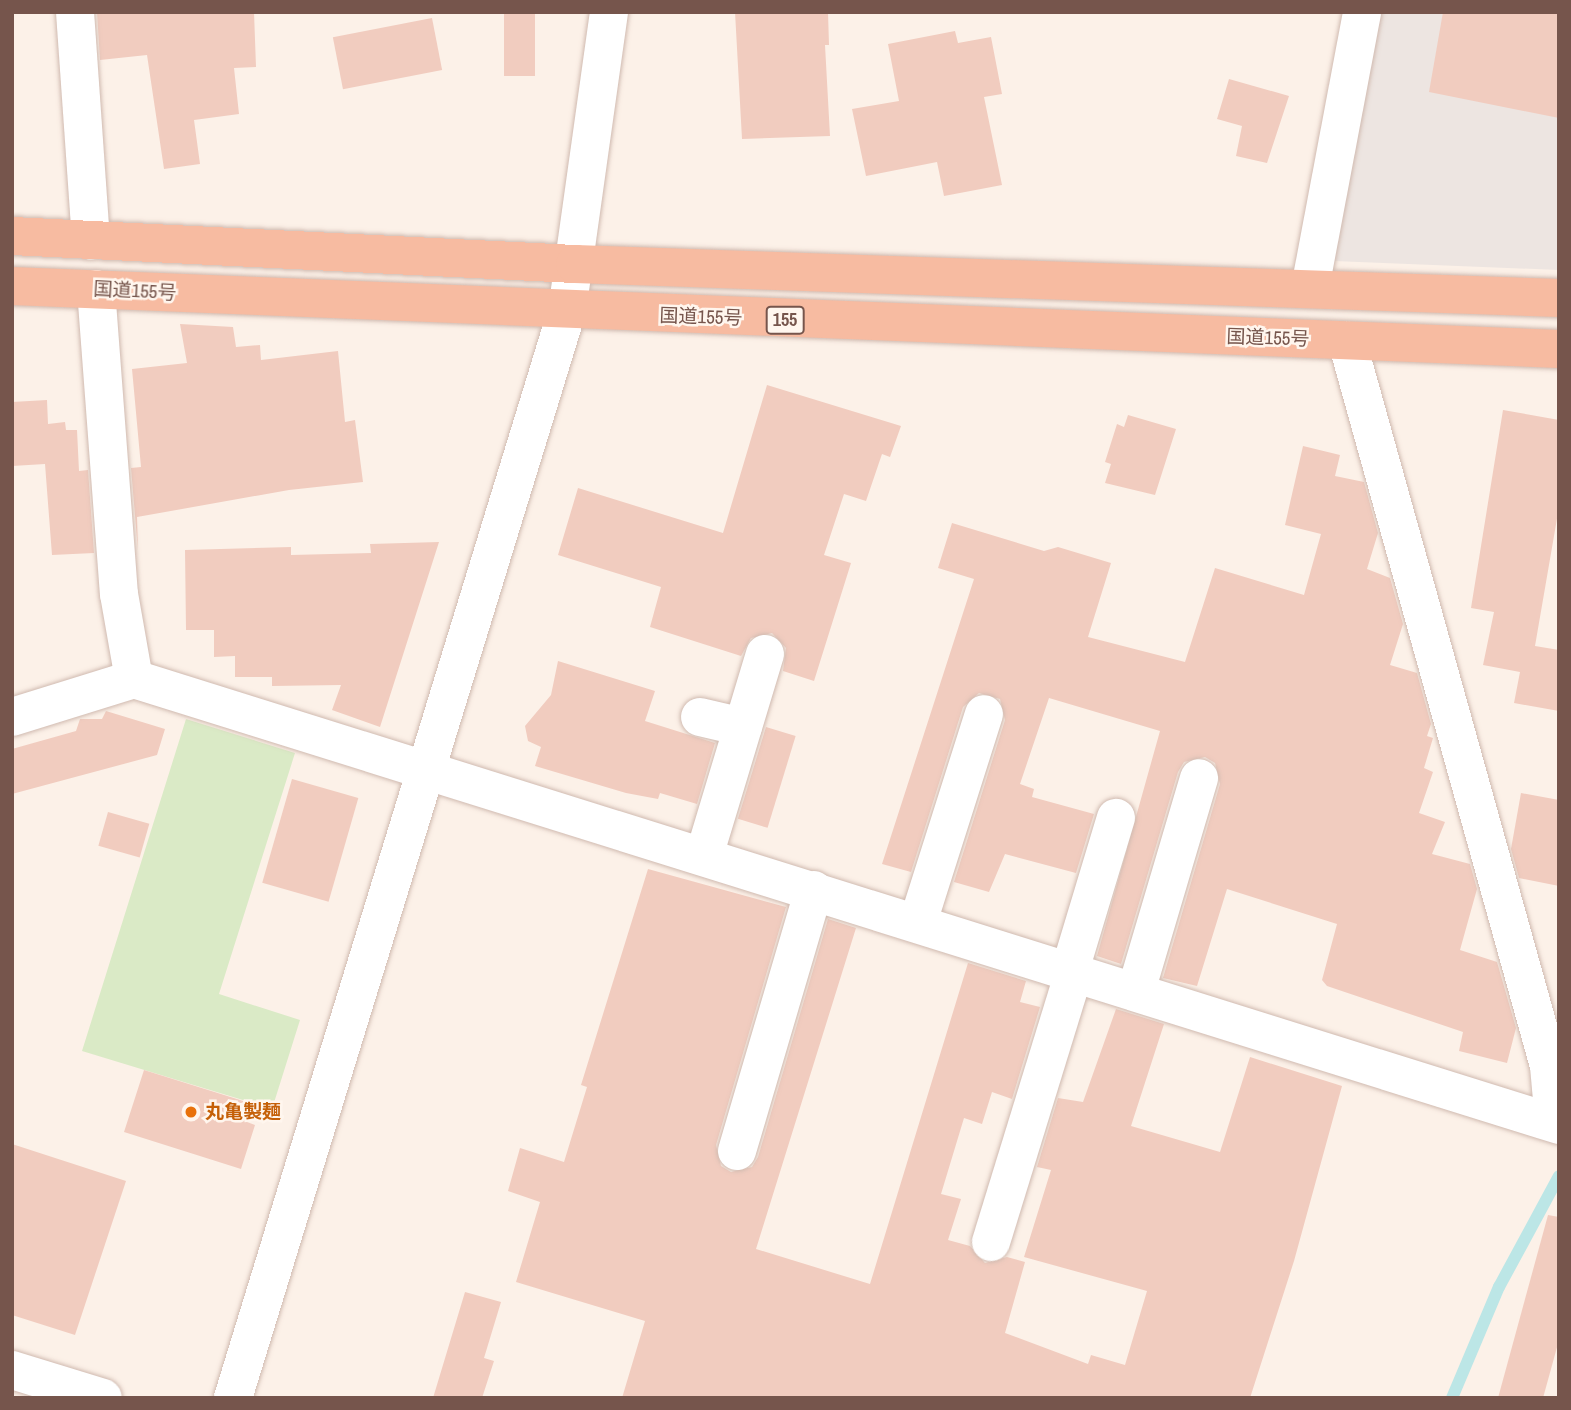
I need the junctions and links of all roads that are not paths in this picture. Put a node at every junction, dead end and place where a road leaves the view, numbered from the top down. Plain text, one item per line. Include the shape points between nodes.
1 (75, 12) edge
2 (609, 12) edge
3 (1362, 12) edge
4 (12, 236) edge
5 (91, 240) junction
6 (575, 264) junction
7 (12, 286) edge
8 (1310, 288) junction
9 (96, 289) junction
10 (1559, 298) edge
11 (567, 312) junction
12 (1347, 341) junction
13 (1559, 349) edge
14 (765, 654) dead end
15 (134, 679) junction
16 (984, 714) dead end
17 (700, 716) dead end
18 (12, 717) edge
19 (743, 727) junction
20 (426, 768) junction
21 (1199, 778) dead end
22 (1116, 818) dead end
23 (704, 856) junction
24 (814, 890) junction
25 (918, 922) junction
26 (1072, 971) junction
27 (1136, 990) junction
28 (1556, 1124) edge
29 (737, 1151) dead end
30 (991, 1242) dead end
31 (12, 1370) edge
32 (103, 1398) edge
33 (233, 1398) edge

1 - 5 street
2 - 6 street
3 - 8 street
4 - 5 highway
5 - 6 highway
6 - 8 highway
6 - 11 street
7 - 9 highway, 国道155号 / 155
8 - 10 highway
9 - 11 highway, 国道155号 / 155
9 - 15 street via 119,594
11 - 12 highway, 国道155号 / 155
11 - 20 street
12 - 13 highway, 国道155号 / 155
12 - 28 street via 1549,1066
14 - 19 street
15 - 18 street
15 - 20 street
16 - 25 street
17 - 19 street
19 - 23 street
20 - 23 street
20 - 33 street
21 - 27 street
22 - 26 street
23 - 24 street
24 - 25 street
24 - 29 street
25 - 26 street
26 - 27 street
26 - 30 street
27 - 28 street
31 - 32 street

